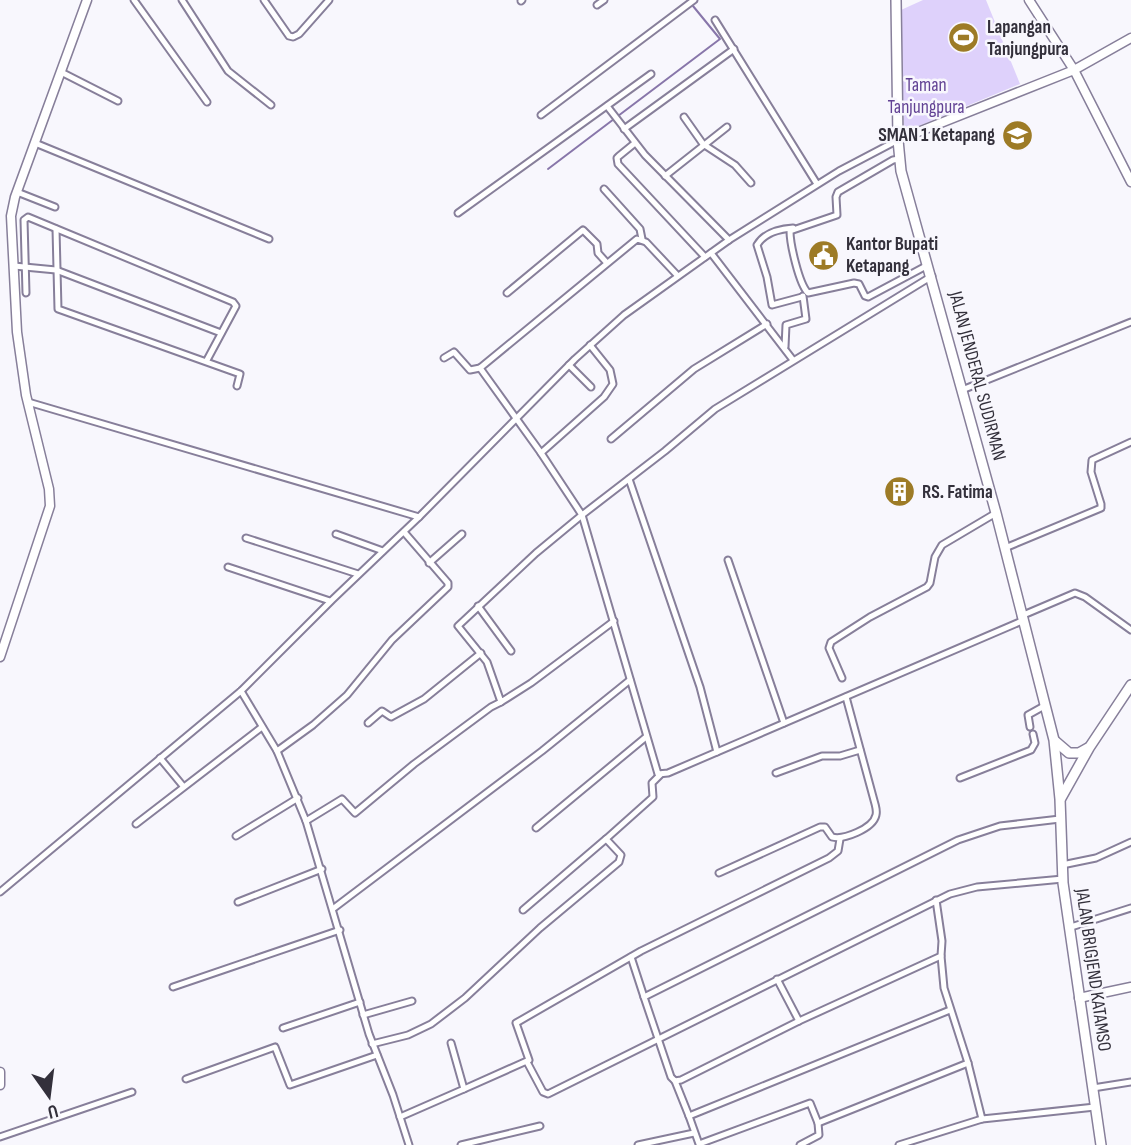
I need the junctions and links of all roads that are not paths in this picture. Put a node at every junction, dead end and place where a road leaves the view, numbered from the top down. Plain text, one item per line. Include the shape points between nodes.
1 (87, 0) edge
2 (134, 0) edge
3 (182, 0) edge
4 (264, 0) edge
5 (329, 0) edge
6 (604, 0) edge
7 (694, 0) edge
8 (896, 0) edge
9 (1029, 0) edge
10 (597, 5) dead end
11 (715, 20) dead end
12 (1131, 38) edge
13 (734, 49) junction
14 (1074, 70) junction
15 (61, 72) junction
16 (652, 74) dead end
17 (118, 101) dead end
18 (207, 102) dead end
19 (271, 105) dead end
20 (607, 106) junction
21 (541, 115) dead end
22 (684, 117) dead end
23 (727, 127) dead end
24 (624, 129) junction
25 (898, 140) junction
26 (35, 143) junction
27 (635, 143) junction
28 (703, 144) junction
29 (899, 159) junction
30 (665, 176) junction
31 (1131, 182) edge
32 (751, 183) dead end
33 (817, 184) junction
34 (604, 189) dead end
35 (18, 192) junction
36 (55, 207) dead end
37 (458, 213) dead end
38 (793, 228) junction
39 (56, 229) junction
40 (269, 239) dead end
41 (642, 239) junction
42 (729, 240) junction
43 (711, 253) junction
44 (705, 257) junction
45 (607, 263) junction
46 (14, 265) junction
47 (928, 265) junction
48 (25, 267) junction
49 (56, 270) junction
50 (677, 275) junction
51 (932, 276) junction
52 (804, 289) junction
53 (26, 293) dead end
54 (507, 293) dead end
55 (802, 298) junction
56 (1131, 322) edge
57 (767, 324) junction
58 (221, 333) junction
59 (590, 345) junction
60 (785, 349) junction
61 (444, 358) dead end
62 (207, 360) junction
63 (793, 360) junction
64 (569, 365) junction
65 (480, 368) junction
66 (237, 386) dead end
67 (591, 387) dead end
68 (961, 390) junction
69 (28, 402) junction
70 (516, 420) junction
71 (611, 439) dead end
72 (1131, 442) edge
73 (541, 453) junction
74 (629, 479) junction
75 (996, 513) junction
76 (582, 515) junction
77 (419, 517) junction
78 (404, 532) junction
79 (336, 534) dead end
80 (462, 534) dead end
81 (246, 538) dead end
82 (1005, 548) junction
83 (383, 551) junction
84 (728, 560) dead end
85 (429, 563) junction
86 (228, 567) dead end
87 (358, 575) junction
88 (330, 601) junction
89 (478, 606) junction
90 (1022, 619) junction
91 (614, 621) junction
92 (1131, 630) edge
93 (510, 651) dead end
94 (481, 653) junction
95 (0, 657) edge
96 (842, 678) dead end
97 (630, 680) junction
98 (1131, 685) edge
99 (241, 691) junction
100 (846, 697) junction
101 (501, 702) junction
102 (1046, 705) junction
103 (368, 723) dead end
104 (784, 723) junction
105 (262, 727) junction
106 (1030, 727) dead end
107 (1033, 734) dead end
108 (646, 737) junction
109 (1054, 740) junction
110 (1089, 748) junction
111 (860, 750) junction
112 (276, 751) junction
113 (717, 752) junction
114 (160, 758) junction
115 (776, 774) dead end
116 (660, 775) junction
117 (960, 778) dead end
118 (183, 786) junction
119 (298, 798) junction
120 (1060, 799) junction
121 (1061, 819) junction
122 (306, 821) junction
123 (136, 824) dead end
124 (536, 828) dead end
125 (236, 836) dead end
126 (606, 839) junction
127 (840, 839) junction
128 (1131, 842) edge
129 (1062, 865) junction
130 (322, 869) junction
131 (719, 873) dead end
132 (1063, 879) junction
133 (0, 892) edge
134 (936, 900) junction
135 (238, 902) dead end
136 (334, 908) junction
137 (1131, 908) edge
138 (523, 910) dead end
139 (1071, 927) junction
140 (340, 930) junction
141 (941, 956) junction
142 (631, 957) junction
143 (777, 979) junction
144 (173, 987) dead end
145 (1131, 987) edge
146 (644, 997) junction
147 (1079, 998) junction
148 (412, 1001) dead end
149 (360, 1002) junction
150 (950, 1010) junction
151 (363, 1015) junction
152 (799, 1021) junction
153 (283, 1028) dead end
154 (658, 1039) junction
155 (451, 1043) dead end
156 (372, 1044) junction
157 (377, 1055) junction
158 (527, 1062) junction
159 (968, 1063) junction
160 (0, 1072) edge
161 (186, 1079) dead end
162 (675, 1081) junction
163 (1131, 1082) edge
164 (0, 1085) edge
165 (1092, 1088) junction
166 (464, 1089) junction
167 (132, 1092) dead end
168 (1095, 1107) junction
169 (400, 1116) junction
170 (689, 1116) junction
171 (982, 1119) junction
172 (818, 1123) junction
173 (540, 1126) dead end
174 (695, 1133) junction
175 (0, 1138) edge
176 (409, 1145) edge
177 (461, 1145) edge
178 (638, 1145) edge
179 (800, 1145) edge
180 (899, 1145) edge
181 (1101, 1145) edge

1 - 15 street
2 - 18 street
3 - 19 street via 228,71
4 - 5 street via 293,37
6 - 10 street
7 - 21 street
8 - 25 main road, JALAN JENDERAL SUDIRMAN
9 - 14 street
11 - 13 street
12 - 14 street
13 - 24 street
13 - 33 street
14 - 25 street
14 - 31 street
15 - 17 street
15 - 26 street
16 - 20 street
20 - 24 street
20 - 37 street
22 - 28 street
23 - 28 street
24 - 27 street
25 - 29 main road, JALAN JENDERAL SUDIRMAN
25 - 33 street
26 - 35 street
26 - 40 street
27 - 30 street
27 - 44 street via 619,156 618,164
28 - 30 street
28 - 32 street
29 - 38 street via 838,192 838,215
29 - 47 main road, JALAN JENDERAL SUDIRMAN
30 - 42 street
33 - 42 street
34 - 41 street via 640,229
35 - 36 street
35 - 46 street via 11,224
38 - 52 street via 790,234
38 - 55 street via 771,233 757,245 772,305
39 - 48 street via 24,218
39 - 49 street
39 - 58 street via 233,302 236,306
41 - 45 street
41 - 50 street
42 - 43 street
43 - 44 street
43 - 57 street
44 - 50 street
45 - 54 street via 583,230
45 - 65 street
46 - 48 street
46 - 69 street via 17,332
47 - 51 main road, JALAN JENDERAL SUDIRMAN
47 - 52 street via 868,297 854,283 812,294
48 - 49 street
48 - 53 street
49 - 58 street
49 - 62 street via 58,310
50 - 59 street
51 - 63 street
51 - 68 main road, JALAN JENDERAL SUDIRMAN
52 - 55 street
55 - 60 street via 807,318 786,326
56 - 68 street
57 - 60 street
57 - 71 street via 694,369
58 - 62 street
59 - 64 street
59 - 73 street via 610,370 613,384
60 - 63 street
61 - 65 street via 454,352 470,370
62 - 66 street via 241,374
63 - 74 street via 715,409
64 - 67 street
64 - 70 street
65 - 70 street
68 - 75 main road, JALAN JENDERAL SUDIRMAN
69 - 77 street
69 - 95 street via 50,506
70 - 73 street
70 - 77 street
72 - 82 street via 1092,460 1101,508
73 - 76 street
74 - 76 street
74 - 113 street
75 - 82 main road, JALAN JENDERAL SUDIRMAN
75 - 96 street via 942,545 927,587 831,642 829,648
76 - 89 street
76 - 91 street
77 - 78 street
78 - 83 street
78 - 85 street
79 - 83 street
80 - 85 street
81 - 87 street
82 - 90 main road, JALAN JENDERAL SUDIRMAN
83 - 87 street
84 - 104 street
85 - 112 street via 448,587 392,640 346,695
86 - 88 street
87 - 88 street
88 - 99 street
89 - 93 street
89 - 94 street via 458,627
90 - 92 street via 1075,593
90 - 100 street
90 - 102 main road, JALAN JENDERAL SUDIRMAN
91 - 97 street
91 - 101 street
94 - 101 street
94 - 103 street via 419,702 391,717 382,711
97 - 108 street
97 - 136 street
98 - 110 main road
99 - 105 street
99 - 114 street
100 - 104 street
100 - 111 street
101 - 122 street via 355,813 342,799
102 - 106 street via 1028,715
102 - 109 main road, JALAN JENDERAL SUDIRMAN
104 - 113 street
105 - 112 street
105 - 118 street
107 - 117 street via 1031,750
108 - 116 street
108 - 124 street
109 - 110 main road via 1069,753
109 - 120 main road, JALAN JENDERAL SUDIRMAN
110 - 120 main road
111 - 115 street via 840,757 822,756
111 - 127 street via 877,812 868,825
112 - 119 street
113 - 116 street
114 - 118 street
114 - 133 street
116 - 126 street via 652,783 653,797
118 - 123 street
119 - 122 street
119 - 125 street
120 - 121 main road, JALAN BRIGJEND KATAMSO
121 - 129 main road, JALAN BRIGJEND KATAMSO
121 - 146 street via 1000,826 958,840
122 - 130 street
126 - 138 street
126 - 156 street via 621,855 619,862 465,998 424,1028
127 - 131 street via 822,826
127 - 142 street via 838,851 829,858
128 - 129 street via 1096,858
129 - 132 main road, JALAN BRIGJEND KATAMSO
130 - 135 street
130 - 136 street
132 - 134 street via 972,888
132 - 139 main road, JALAN BRIGJEND KATAMSO
134 - 141 street
134 - 143 street
136 - 140 street
137 - 139 street
139 - 147 main road, JALAN BRIGJEND KATAMSO
140 - 144 street
140 - 149 street
141 - 150 street
141 - 152 street
142 - 146 street
142 - 158 street via 515,1023 530,1056
143 - 152 street
143 - 154 street
145 - 147 street
146 - 154 street
147 - 165 main road, JALAN BRIGJEND KATAMSO
148 - 151 street
149 - 151 street
149 - 153 street
150 - 159 street
150 - 170 street
151 - 156 street
152 - 162 street
154 - 158 street via 547,1095
154 - 162 street
155 - 166 street
156 - 157 street
157 - 161 street via 290,1084 275,1047
157 - 169 street
158 - 166 street
159 - 171 street
159 - 172 street
160 - 164 street
162 - 170 street
163 - 165 street
165 - 168 main road, JALAN BRIGJEND KATAMSO
166 - 169 street
167 - 175 street
168 - 171 street
168 - 181 main road, JALAN BRIGJEND KATAMSO
169 - 176 street
170 - 174 street
171 - 180 street
172 - 174 street via 809,1102 700,1144
172 - 179 street via 819,1136
173 - 177 street
174 - 178 street

